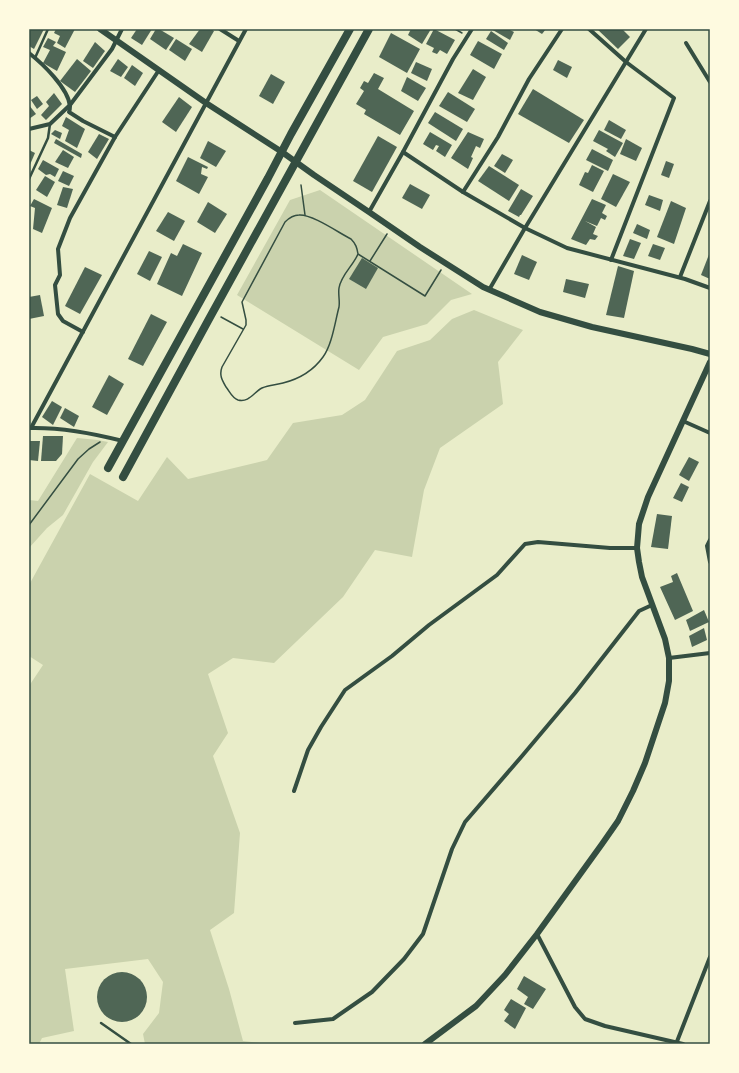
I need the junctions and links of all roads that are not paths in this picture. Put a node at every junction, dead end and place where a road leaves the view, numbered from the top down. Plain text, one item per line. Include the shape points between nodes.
1 (48, 29) edge
2 (100, 29) edge
3 (122, 29) edge
4 (220, 29) edge
5 (246, 29) edge
6 (350, 29) edge
7 (369, 29) edge
8 (472, 29) edge
9 (562, 29) edge
10 (589, 29) edge
11 (646, 29) edge
12 (117, 41) junction
13 (239, 41) junction
14 (686, 43) dead end
15 (29, 53) edge
16 (35, 58) junction
17 (626, 62) junction
18 (159, 70) junction
19 (710, 82) edge
20 (206, 104) junction
21 (70, 105) junction
22 (50, 124) junction
23 (29, 129) edge
24 (115, 137) junction
25 (282, 152) junction
26 (403, 152) junction
27 (295, 162) junction
28 (29, 179) edge
29 (463, 192) junction
30 (710, 201) edge
31 (369, 212) junction
32 (525, 228) junction
33 (611, 260) junction
34 (680, 277) junction
35 (710, 288) edge
36 (489, 290) junction
37 (83, 332) junction
38 (710, 354) edge
39 (710, 362) edge
40 (683, 421) junction
41 (30, 428) edge
42 (710, 433) edge
43 (123, 441) junction
44 (108, 468) dead end
45 (123, 477) dead end
46 (710, 540) edge
47 (637, 548) junction
48 (710, 562) edge
49 (652, 605) junction
50 (710, 653) edge
51 (669, 658) junction
52 (294, 791) dead end
53 (537, 934) junction
54 (710, 957) edge
55 (101, 1023) dead end
56 (295, 1023) dead end
57 (676, 1043) edge
58 (131, 1044) edge
59 (425, 1044) edge
60 (684, 1044) edge

1 - 16 lane
2 - 12 street
3 - 12 street
4 - 13 street
5 - 13 street
6 - 25 highway
7 - 27 highway
8 - 26 street
9 - 29 street
10 - 17 street
11 - 17 street
12 - 18 street
12 - 21 street
13 - 20 street
14 - 19 street
15 - 16 street
16 - 21 street via 56,78
17 - 32 street
17 - 33 street via 674,98
18 - 20 street
18 - 24 street
20 - 25 street
20 - 37 street
21 - 22 street
21 - 24 street via 69,112 72,115
22 - 23 street
22 - 28 lane via 48,138
24 - 37 street via 70,218 58,249 60,275 55,285 58,314 63,321
25 - 27 street
25 - 43 highway
26 - 29 street
26 - 31 street
27 - 31 street
27 - 45 highway
29 - 32 street
30 - 34 street
31 - 36 street
32 - 33 street via 567,248
32 - 36 street
33 - 34 street
34 - 35 street
36 - 38 street via 540,312 577,323
37 - 41 street
39 - 40 street
40 - 42 street
40 - 47 street via 648,497 639,524
41 - 43 street via 84,432
43 - 44 highway
46 - 48 street via 707,546
47 - 49 street via 642,577
47 - 52 street via 538,542 525,544 497,575 345,690 308,750
49 - 51 street
49 - 56 street via 639,611 466,822 452,849 423,934 404,959 372,992 333,1018
50 - 51 street
51 - 53 street via 669,681 665,703 633,791 602,844
53 - 57 street via 584,1019
53 - 59 street via 505,975 476,1006
54 - 57 street
55 - 58 lane
57 - 60 street

